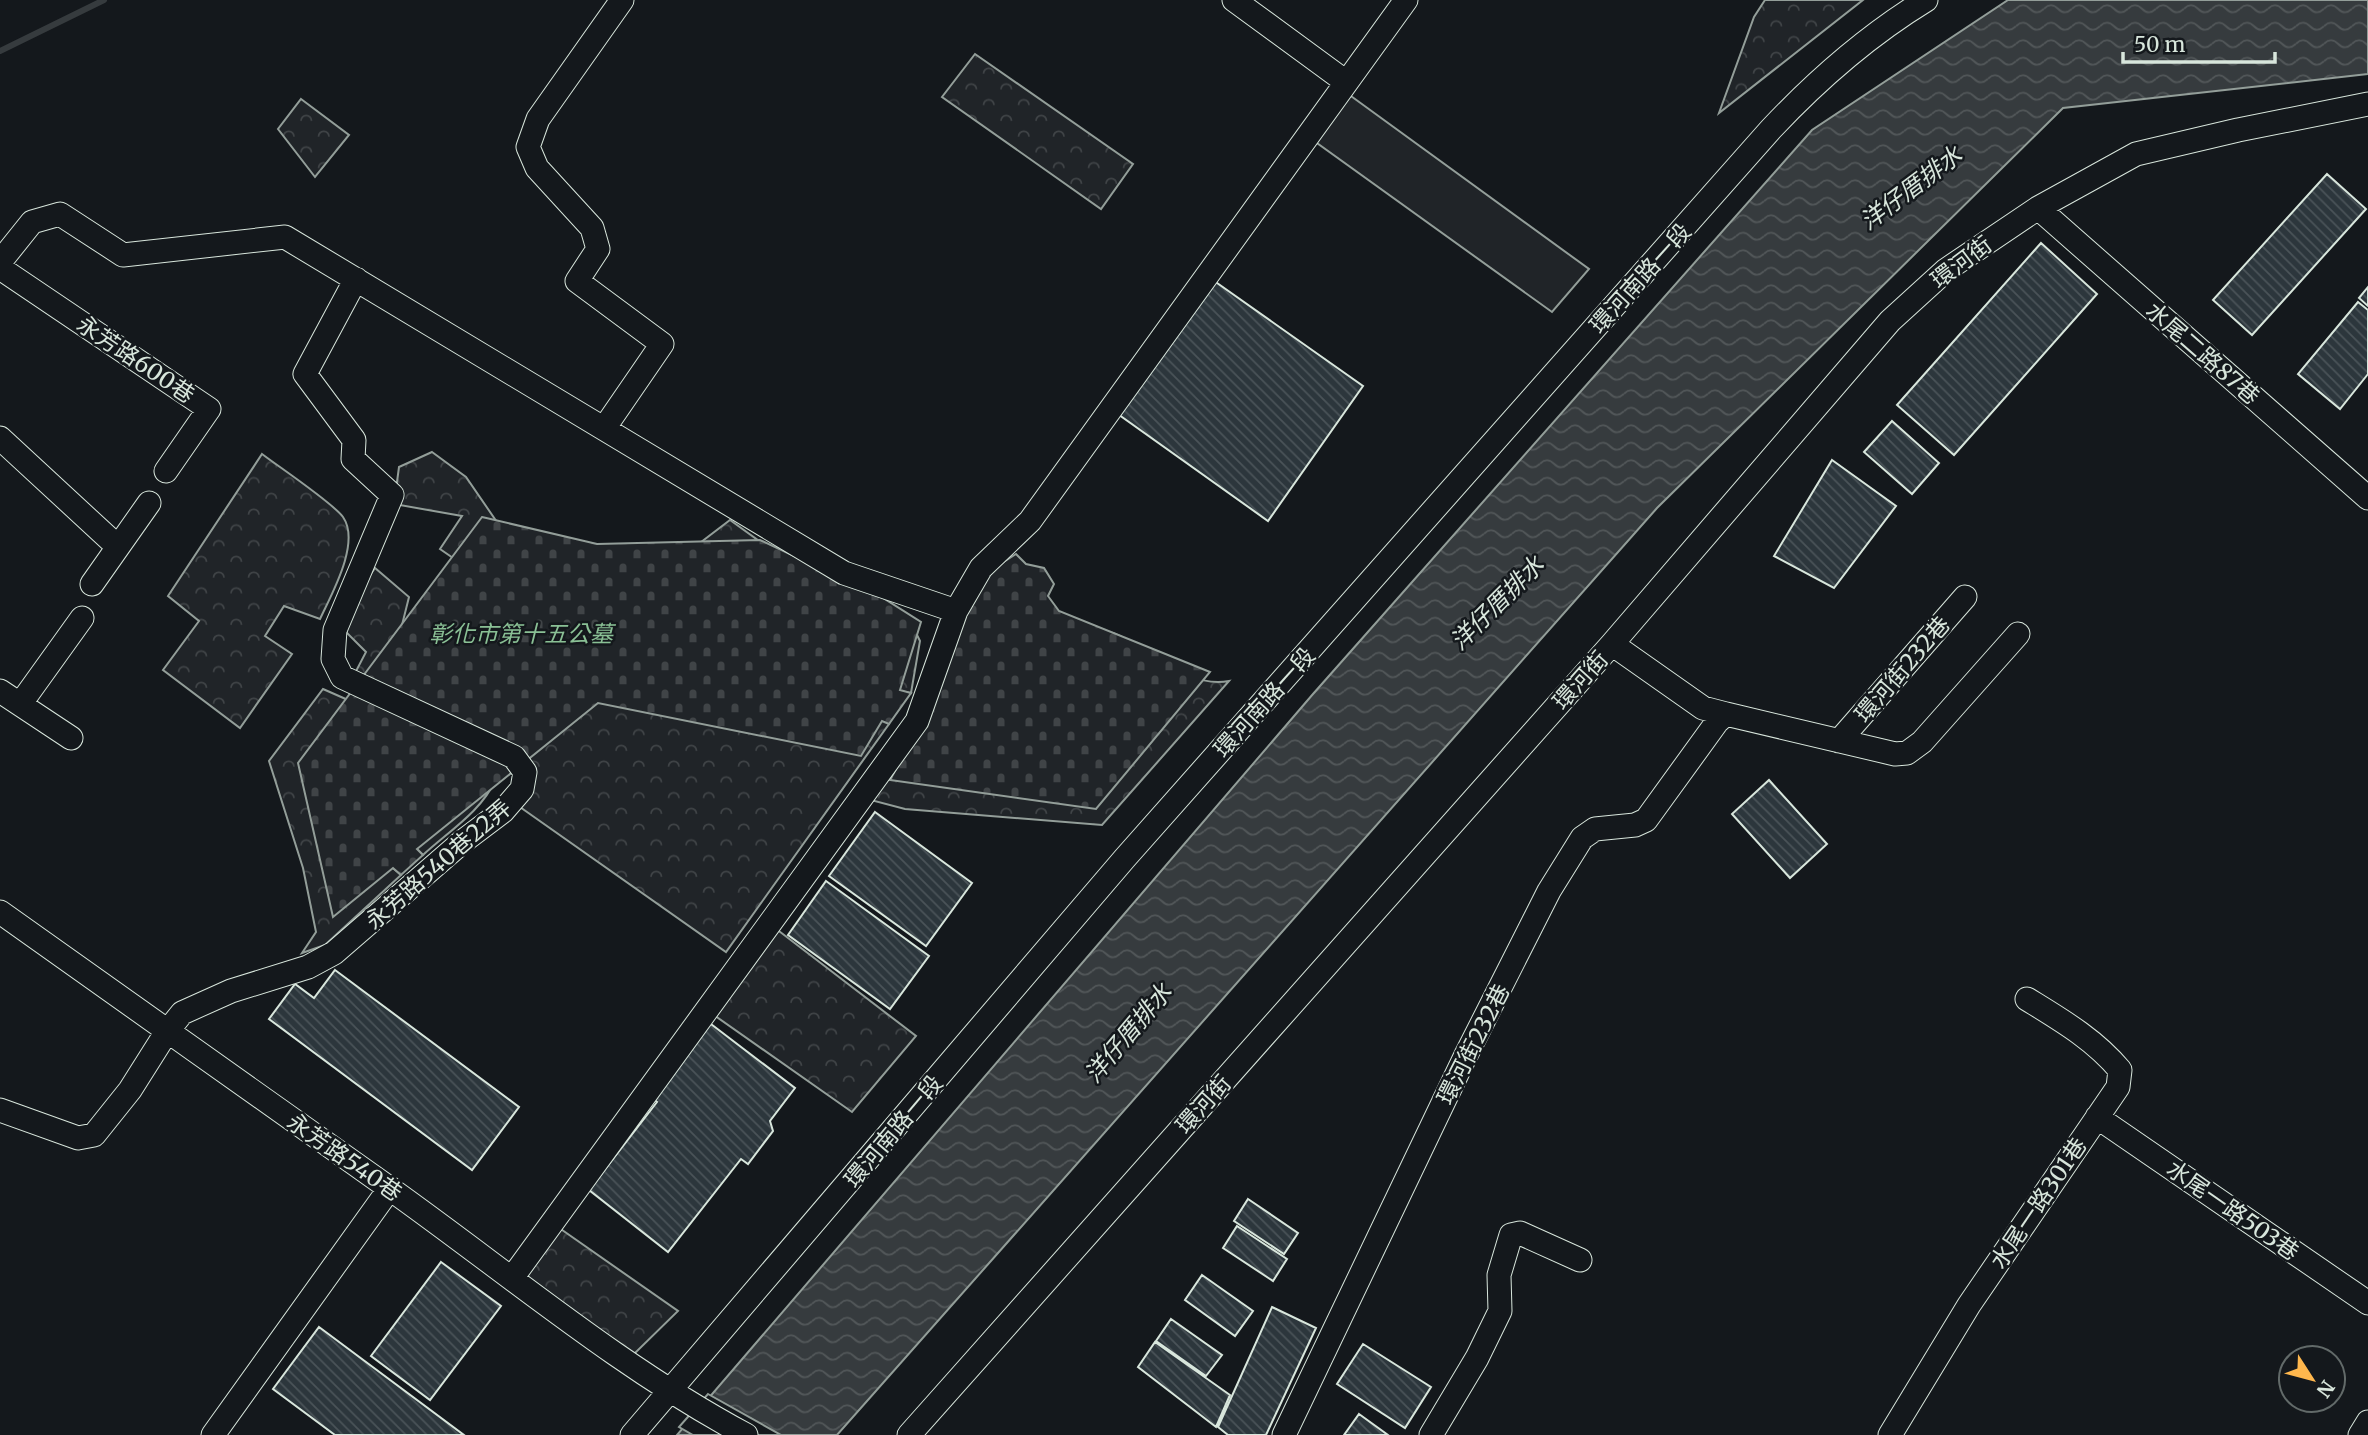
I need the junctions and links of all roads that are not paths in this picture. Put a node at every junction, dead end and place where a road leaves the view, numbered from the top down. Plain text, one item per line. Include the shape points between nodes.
1 (622, 0) edge
2 (1234, 0) edge
3 (1406, 0) edge
4 (1926, 0) edge
5 (1346, 82) junction
6 (2368, 104) edge
7 (2038, 208) junction
8 (0, 262) edge
9 (0, 268) edge
10 (356, 279) junction
11 (606, 427) junction
12 (0, 438) edge
13 (166, 471) dead end
14 (2368, 498) edge
15 (149, 503) dead end
16 (118, 547) junction
17 (92, 584) dead end
18 (1965, 597) dead end
19 (956, 611) junction
20 (82, 618) dead end
21 (2018, 634) dead end
22 (1612, 644) junction
23 (7, 698) edge
24 (1726, 714) junction
25 (71, 738) dead end
26 (1839, 741) junction
27 (0, 912) edge
28 (2027, 999) dead end
29 (166, 1033) junction
30 (2, 1115) edge
31 (2097, 1117) junction
32 (390, 1188) junction
33 (1580, 1260) dead end
34 (512, 1278) junction
35 (2368, 1303) edge
36 (667, 1390) junction
37 (2368, 1422) edge
38 (213, 1435) edge
39 (632, 1435) edge
40 (746, 1435) edge
41 (909, 1435) edge
42 (1284, 1435) edge
43 (1431, 1435) edge
44 (1890, 1435) edge
45 (2360, 1435) edge

1 - 11 street via 538,119 528,147 537,167 592,228 598,249 577,281 662,344
2 - 5 street
3 - 5 street
4 - 36 street, 環河南路一段 via 1881,27 1823,76 1771,129 1116,868 710,1346
5 - 19 street via 1030,521 981,568
6 - 7 street, 環河街 via 2136,155
7 - 14 street, 水尾二路87巷
7 - 22 street, 環河街 via 1947,270 1889,321
8 - 10 street via 32,222 60,214 123,255 285,237
9 - 13 street, 永芳路600巷 via 209,409
10 - 11 street
10 - 29 street, 永芳路540巷22弄 via 305,374 354,440 354,459 392,495 335,630 333,659 342,677 514,757 525,772 522,789 503,811 334,953 182,1013
11 - 19 street via 844,573
12 - 16 street
15 - 16 street
16 - 17 street
18 - 26 street, 環河街232巷
19 - 34 street via 917,721
20 - 23 street
21 - 26 street, 環河街232巷 via 1923,742 1907,753
22 - 24 street, 環河街232巷 via 1703,708
22 - 41 street, 環河街
23 - 25 street
24 - 26 street, 環河街232巷
24 - 42 street, 環河街232巷 via 1646,820 1595,829 1582,838 1549,891
27 - 29 street, 永芳路540巷
28 - 31 street, 水尾一路301巷 via 2085,1035 2120,1070 2118,1087
29 - 30 street, 永芳路540巷22弄 via 94,1135 78,1139
29 - 32 street, 永芳路540巷
31 - 35 street, 水尾一路503巷
31 - 44 street, 水尾一路301巷 via 1969,1305
32 - 34 street, 永芳路540巷
32 - 38 street
33 - 43 street via 1520,1233 1511,1235 1499,1275 1500,1311
34 - 36 street, 永芳路540巷
36 - 39 street, 環河南路一段
36 - 40 street, 永芳路540巷
37 - 45 street

